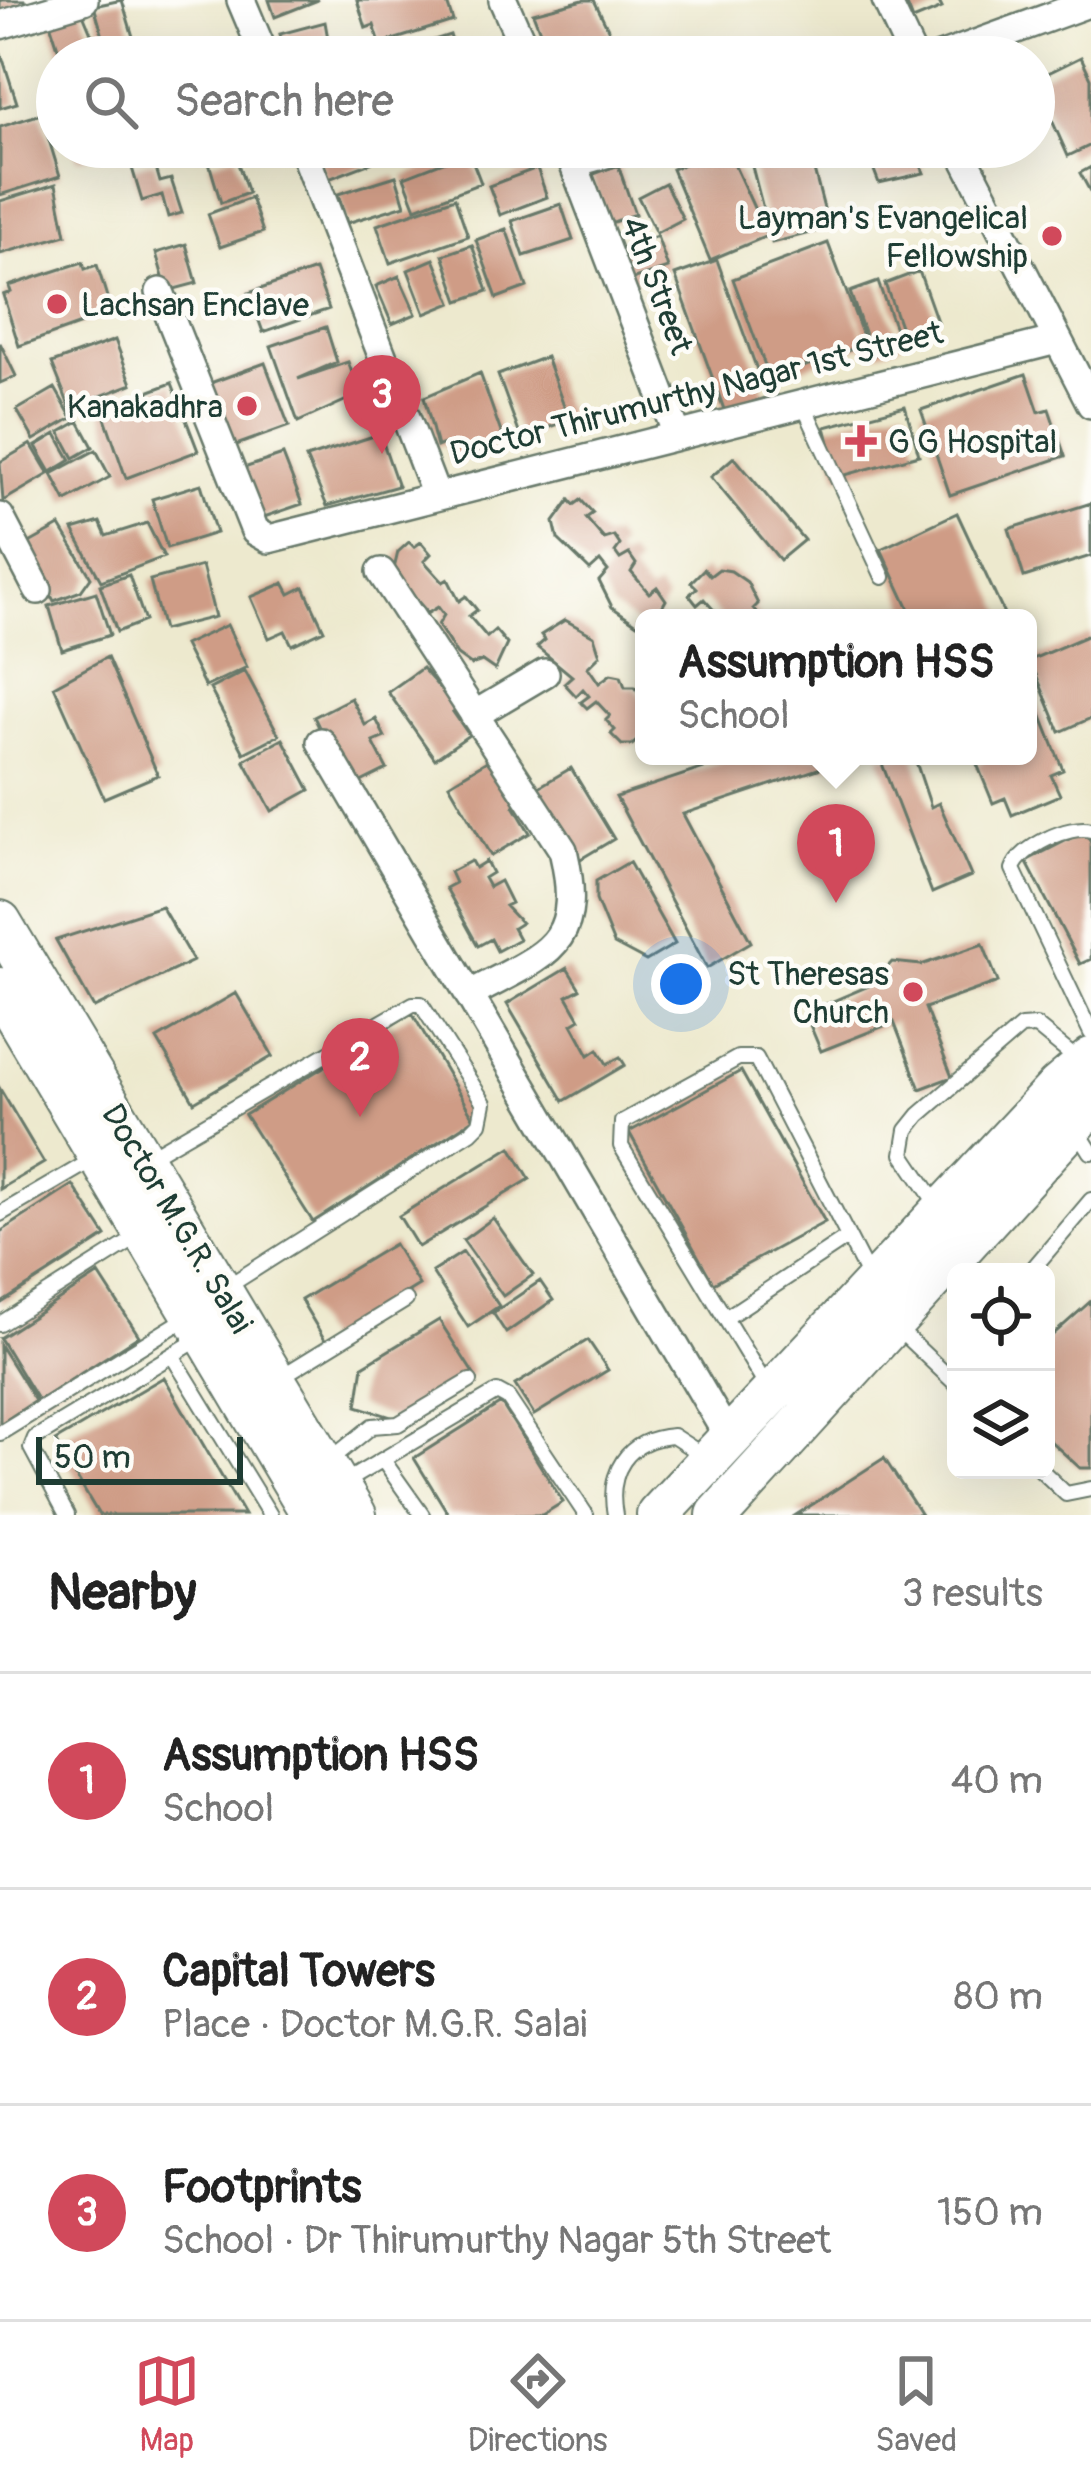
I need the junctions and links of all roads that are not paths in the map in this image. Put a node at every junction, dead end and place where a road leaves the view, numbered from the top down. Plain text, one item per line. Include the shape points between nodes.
1 (84, 0) edge
2 (241, 0) edge
3 (503, 0) edge
4 (886, 0) edge
5 (1091, 2) edge
6 (0, 25) edge
7 (256, 36) edge
8 (519, 36) edge
9 (903, 36) edge
10 (998, 36) edge
11 (310, 168) edge
12 (575, 168) edge
13 (970, 168) edge
14 (160, 292) dead end
15 (1057, 340) junction
16 (802, 401) junction
17 (1091, 404) edge
18 (676, 432) junction
19 (435, 494) junction
20 (0, 517) edge
21 (381, 572) dead end
22 (883, 578) dead end
23 (38, 590) dead end
24 (544, 673) dead end
25 (474, 715) junction
26 (321, 742) dead end
27 (1091, 830) edge
28 (0, 922) edge
29 (469, 995) junction
30 (3, 1002) edge
31 (1087, 1090) edge
32 (100, 1155) junction
33 (143, 1160) junction
34 (1091, 1200) edge
35 (0, 1214) edge
36 (145, 1232) junction
37 (940, 1232) junction
38 (848, 1237) junction
39 (1038, 1263) edge
40 (873, 1284) junction
41 (406, 1300) dead end
42 (727, 1317) junction
43 (198, 1323) junction
44 (892, 1323) junction
45 (0, 1324) edge
46 (947, 1375) edge
47 (275, 1381) junction
48 (470, 1381) dead end
49 (771, 1394) junction
50 (0, 1433) edge
51 (719, 1449) junction
52 (383, 1460) junction
53 (1050, 1479) edge
54 (1091, 1490) edge
55 (333, 1495) edge
56 (740, 1498) edge
57 (582, 1514) edge
58 (67, 1515) edge
59 (270, 1515) edge
60 (422, 1515) edge
61 (615, 1515) edge
62 (658, 1515) edge

1 - 6 street
2 - 7 street
3 - 8 street
4 - 9 street
5 - 10 street
11 - 19 street
12 - 18 street, 4th Street
13 - 15 street
14 - 19 street, Doctor Thirumurthy Nagar 1st Street via 261,537
15 - 16 street, Doctor Thirumurthy Nagar 1st Street
15 - 17 street
16 - 18 street, Doctor Thirumurthy Nagar 1st Street
16 - 22 lane
18 - 19 street, Doctor Thirumurthy Nagar 1st Street
20 - 23 street
21 - 25 street
24 - 25 street
25 - 29 street via 563,850 573,893 556,948
26 - 29 street
27 - 31 lane via 1077,827 1025,852 1013,869
28 - 33 main road, Doctor M.G.R. Salai
29 - 51 street
30 - 32 main road, Doctor M.G.R. Salai
31 - 37 main road
31 - 37 main road
31 - 37 lane via 1047,1032 1021,1027 919,1115 903,1154
32 - 35 lane
32 - 36 main road, Doctor M.G.R. Salai
33 - 43 main road, Doctor M.G.R. Salai
33 - 43 lane via 412,1004 421,1004 484,1102 470,1132
34 - 39 lane
36 - 43 main road, Doctor M.G.R. Salai
36 - 45 lane
37 - 40 main road
37 - 44 main road
38 - 40 lane
38 - 42 lane
38 - 42 lane via 756,1058 738,1058 622,1122 621,1146
40 - 49 main road
41 - 47 lane
42 - 49 lane
43 - 47 main road, Doctor M.G.R. Salai
43 - 50 lane
43 - 55 main road, Doctor M.G.R. Salai
43 - 58 lane via 35,1438 38,1465
43 - 59 lane
44 - 46 lane
44 - 56 main road
47 - 55 main road, Doctor M.G.R. Salai
48 - 55 lane via 398,1424 372,1426
49 - 51 main road
51 - 61 lane via 673,1436 644,1443 616,1468
51 - 62 main road
52 - 55 lane
52 - 57 lane via 497,1392
52 - 60 lane
53 - 54 lane via 1066,1494

